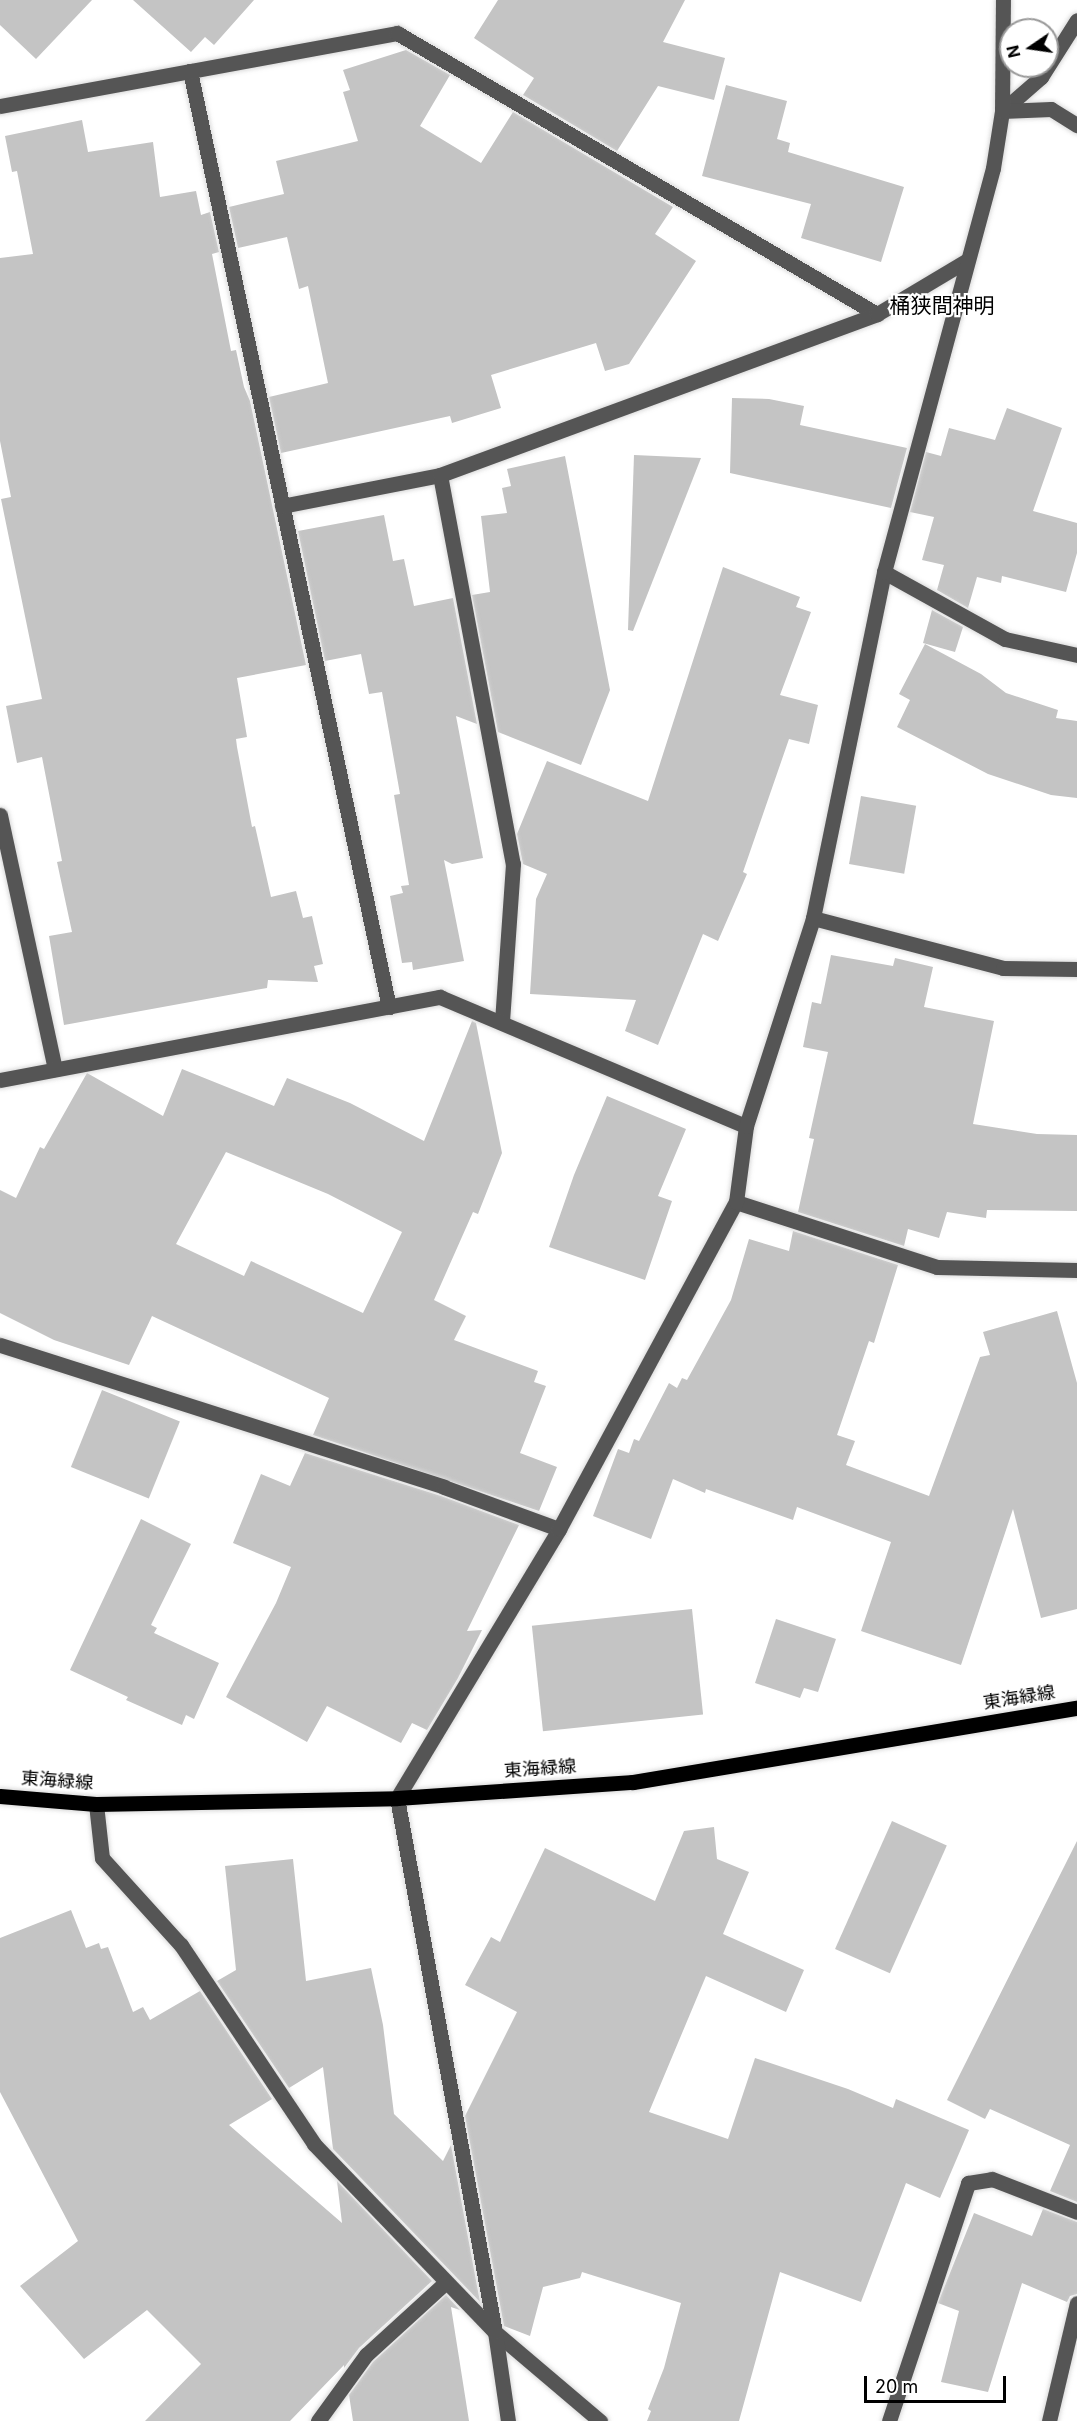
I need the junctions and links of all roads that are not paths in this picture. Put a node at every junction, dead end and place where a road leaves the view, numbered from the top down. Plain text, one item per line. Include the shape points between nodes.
1 (1003, 0) edge
2 (1077, 20) edge
3 (190, 71) junction
4 (0, 106) edge
5 (1002, 111) junction
6 (1077, 125) edge
7 (966, 261) junction
8 (877, 314) junction
9 (440, 474) junction
10 (282, 506) junction
11 (884, 572) junction
12 (1077, 655) edge
13 (0, 815) edge
14 (813, 918) junction
15 (1077, 969) edge
16 (389, 1007) junction
17 (502, 1022) junction
18 (55, 1069) junction
19 (0, 1080) edge
20 (746, 1126) junction
21 (736, 1202) junction
22 (1077, 1270) edge
23 (0, 1346) edge
24 (559, 1529) junction
25 (1077, 1708) edge
26 (0, 1796) edge
27 (397, 1798) junction
28 (96, 1804) junction
29 (1077, 2212) edge
30 (446, 2282) junction
31 (1077, 2303) edge
32 (495, 2332) junction
33 (318, 2421) edge
34 (508, 2421) edge
35 (600, 2421) edge
36 (889, 2421) edge
37 (1049, 2421) edge

1 - 5 street
2 - 5 street via 1041,76
3 - 4 street
3 - 8 street via 398,33
3 - 10 street
5 - 6 street via 1052,110
5 - 7 street via 993,168
7 - 8 street
7 - 11 street
8 - 9 street
9 - 10 street
9 - 17 street via 513,864
10 - 16 street
11 - 12 street via 1005,639
11 - 14 street
13 - 18 street
14 - 15 street via 1003,968
14 - 20 street
16 - 17 street via 440,997
16 - 18 street
17 - 20 street
18 - 19 street
20 - 21 street
21 - 22 street via 937,1267
21 - 24 street
23 - 24 street via 444,1487
24 - 27 street
25 - 27 main road, 東海緑線 via 633,1782
26 - 28 main road, 東海緑線
27 - 28 main road, 東海緑線
27 - 32 street
28 - 30 street via 102,1858 181,1945 314,2144
29 - 36 street via 992,2179 968,2183
30 - 32 street
30 - 33 street via 366,2355
31 - 37 street
32 - 34 street
32 - 35 street

